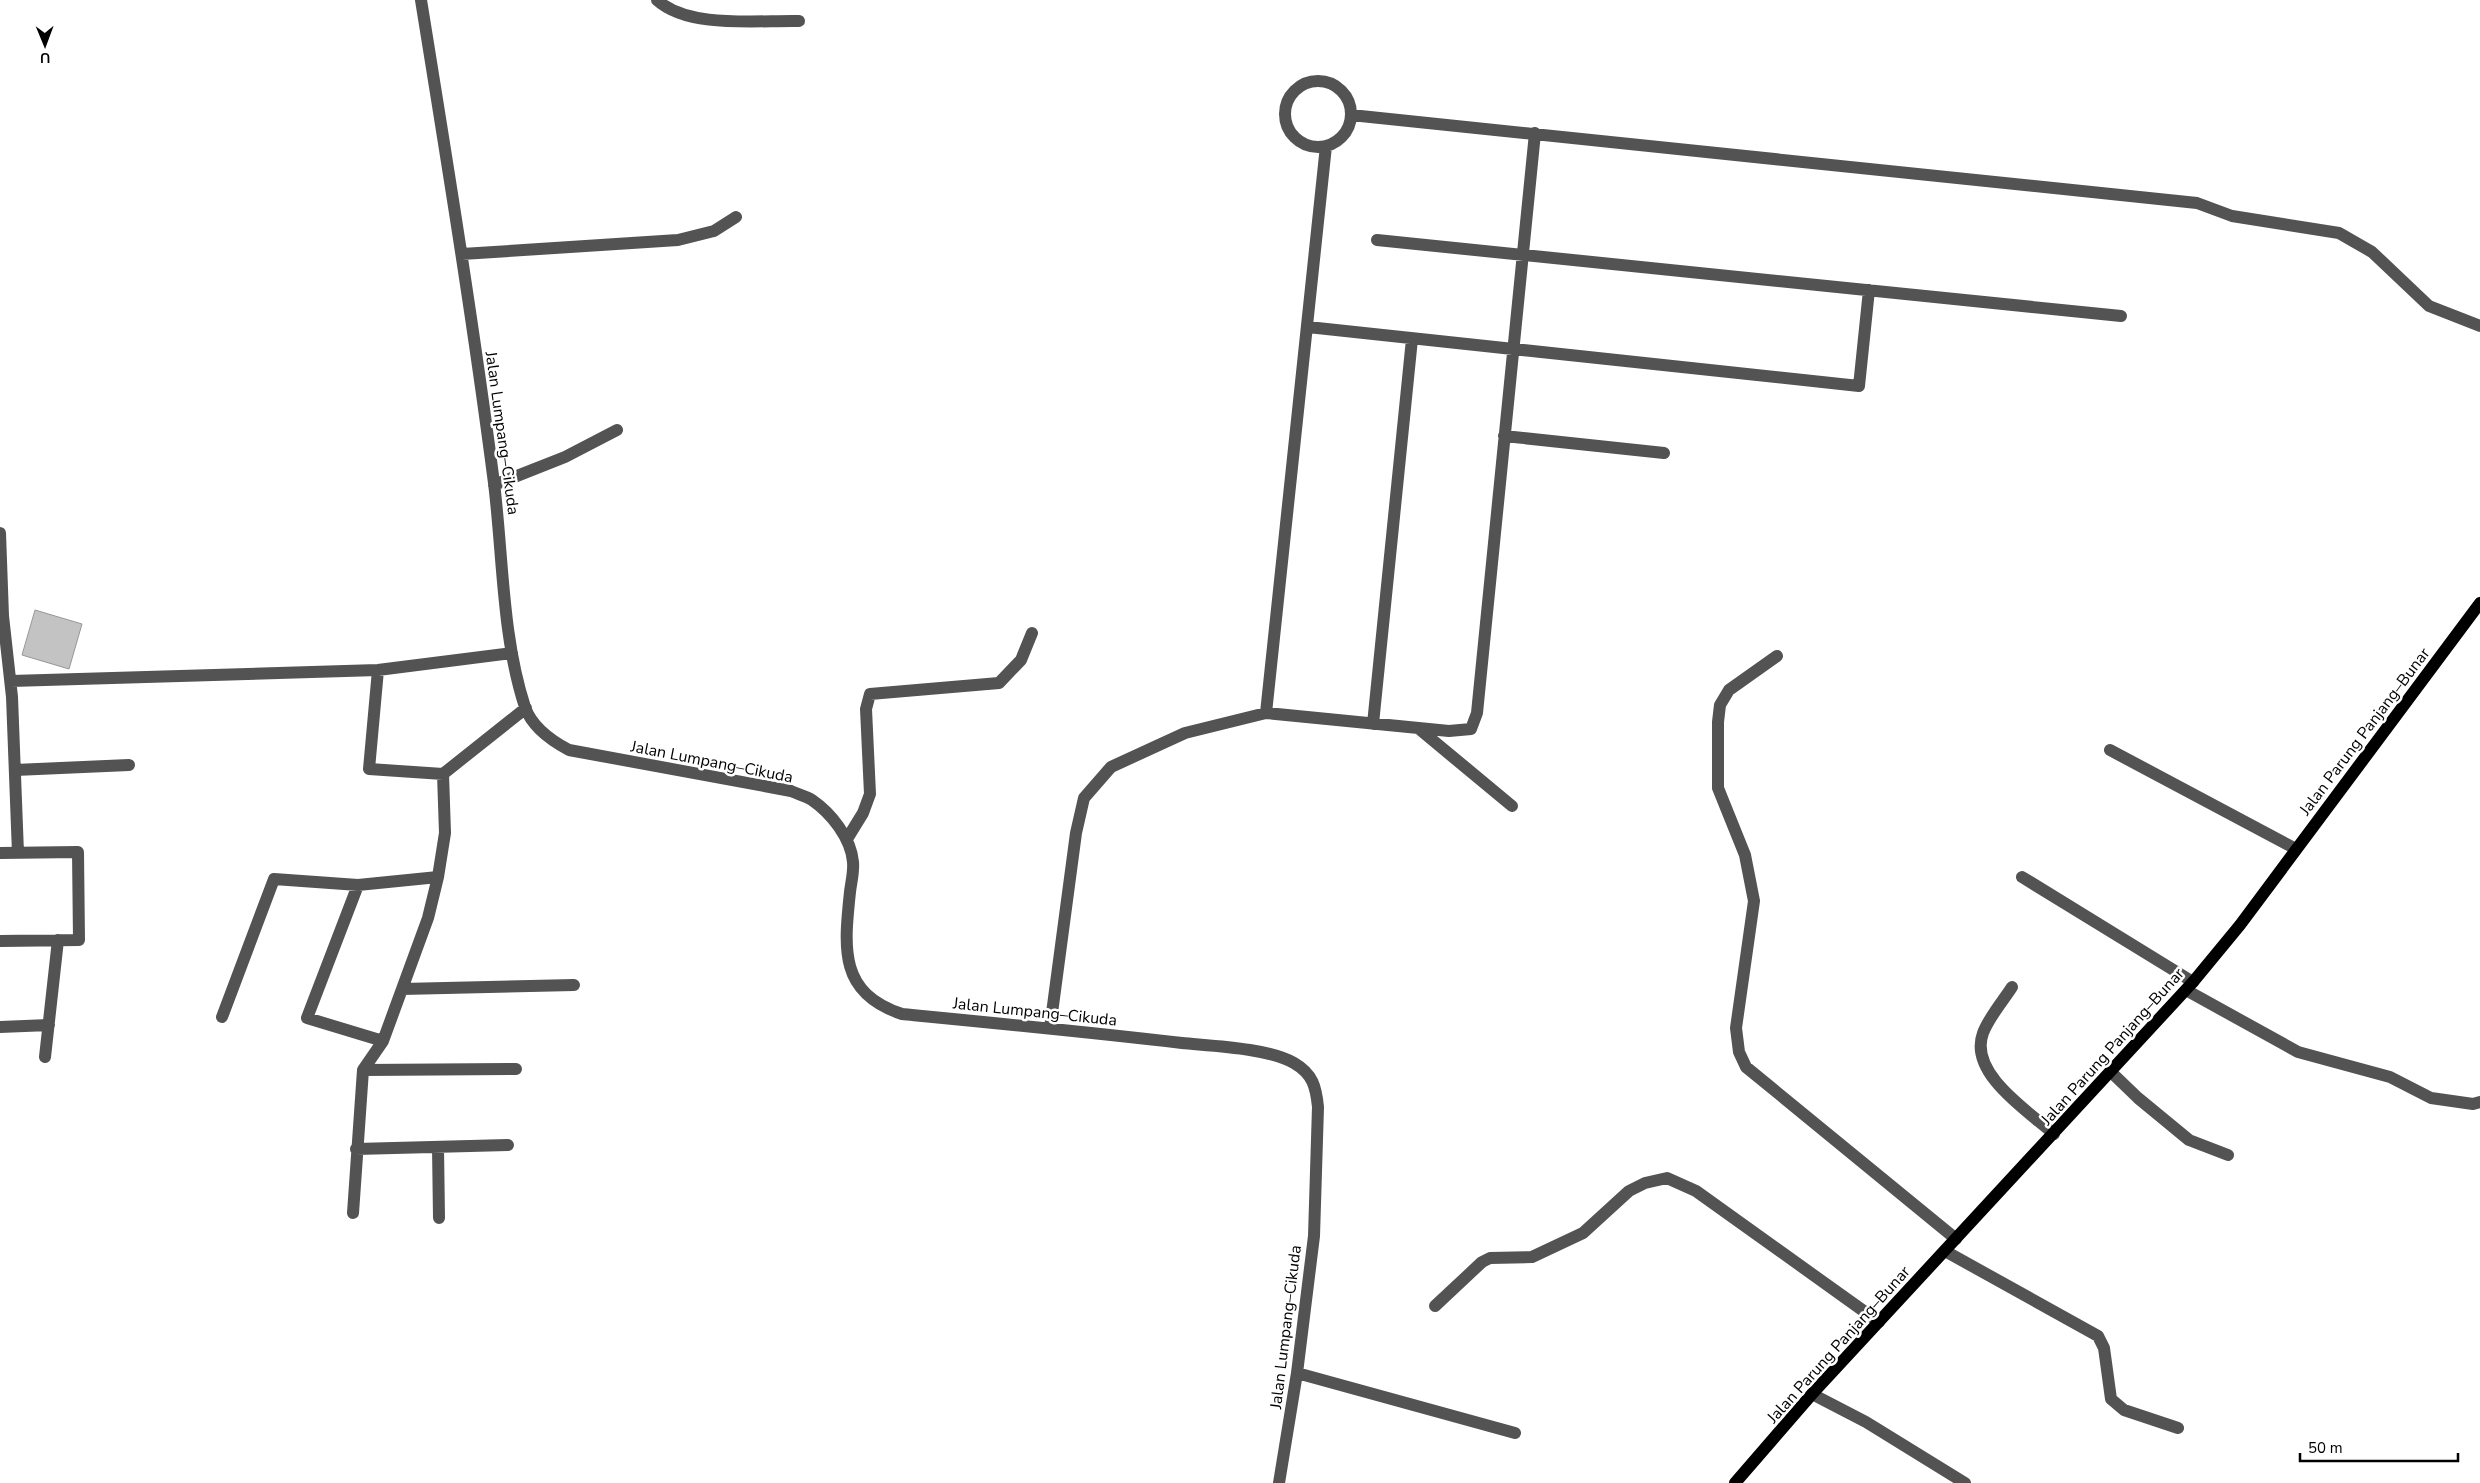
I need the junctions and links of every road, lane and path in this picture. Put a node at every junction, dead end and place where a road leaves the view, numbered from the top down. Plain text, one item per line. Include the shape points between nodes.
1 (421, 0) edge
2 (657, 0) edge
3 (799, 20) dead end
4 (1351, 115) junction
5 (1535, 133) junction
6 (1326, 146) junction
7 (736, 217) dead end
8 (1378, 240) dead end
9 (462, 254) junction
10 (1523, 254) junction
11 (1870, 290) junction
12 (2121, 316) dead end
13 (2480, 326) edge
14 (1308, 327) junction
15 (1412, 339) junction
16 (1513, 350) junction
17 (618, 430) dead end
18 (1504, 436) junction
19 (1664, 453) dead end
20 (494, 485) junction
21 (0, 533) edge
22 (2480, 603) edge
23 (2, 616) edge
24 (1032, 634) dead end
25 (512, 653) junction
26 (1777, 656) dead end
27 (378, 670) junction
28 (11, 680) junction
29 (6, 698) edge
30 (526, 708) junction
31 (1266, 713) junction
32 (1373, 724) junction
33 (1418, 728) junction
34 (2110, 750) dead end
35 (130, 765) dead end
36 (15, 770) junction
37 (443, 774) junction
38 (1512, 806) dead end
39 (847, 840) junction
40 (2296, 849) junction
41 (18, 852) junction
42 (0, 853) edge
43 (438, 877) junction
44 (2022, 877) dead end
45 (358, 885) junction
46 (58, 940) junction
47 (0, 941) edge
48 (574, 985) dead end
49 (2189, 986) junction
50 (2012, 987) dead end
51 (402, 989) junction
52 (222, 1016) dead end
53 (49, 1026) junction
54 (0, 1027) edge
55 (1050, 1028) junction
56 (383, 1041) junction
57 (45, 1057) dead end
58 (516, 1069) dead end
59 (363, 1070) junction
60 (2111, 1072) junction
61 (2480, 1102) edge
62 (2054, 1134) junction
63 (508, 1145) dead end
64 (438, 1147) junction
65 (356, 1149) junction
66 (2228, 1155) dead end
67 (353, 1213) dead end
68 (439, 1218) dead end
69 (1956, 1239) junction
70 (1945, 1251) junction
71 (1435, 1306) dead end
72 (1879, 1322) junction
73 (1297, 1373) junction
74 (1812, 1394) junction
75 (2178, 1428) dead end
76 (1515, 1433) dead end
77 (1279, 1483) edge
78 (1735, 1483) edge
79 (1965, 1483) edge

1 - 9 street, Jalan Lumpang–Cikuda
2 - 3 street via 681,14 709,20
4 - 5 street
4 - 6 street via 1344,135
4 - 6 street via 1345,95 1328,83 1307,82 1290,96 1284,118 1294,138 1309,146
5 - 10 street
5 - 13 street via 2197,203 2232,216 2339,233 2372,252 2429,306
6 - 14 street
7 - 9 street via 714,231 678,240
8 - 10 street
9 - 20 street, Jalan Lumpang–Cikuda
10 - 11 street
10 - 16 street
11 - 12 street
11 - 16 street via 1859,386
14 - 15 street
14 - 31 street
15 - 16 street
15 - 32 street
16 - 18 street
17 - 20 street via 565,457
18 - 19 street
18 - 33 street via 1477,713 1471,729
20 - 25 street, Jalan Lumpang–Cikuda
21 - 23 street
22 - 40 main road, Jalan Parung Panjang–Bunar
23 - 28 street
24 - 39 street via 1021,660 999,683 870,694 866,709 870,794
25 - 27 street
25 - 30 street, Jalan Lumpang–Cikuda
26 - 69 street via 1729,690 1720,705 1718,788 1746,856 1754,901 1736,1028 1739,1052 1746,1067
27 - 28 street
27 - 37 street via 369,769
28 - 29 street
29 - 36 street
30 - 37 street
30 - 39 street, Jalan Lumpang–Cikuda via 552,742 569,750 791,791 812,799
31 - 32 street
31 - 55 street via 1185,733 1111,767 1084,798 1076,833
32 - 33 street
33 - 38 street
34 - 40 street
35 - 36 street
36 - 41 street
37 - 43 street via 445,832
39 - 55 street, Jalan Lumpang–Cikuda via 853,862 845,934 850,969 859,989 883,1008 902,1014
40 - 49 main road, Jalan Parung Panjang–Bunar via 2240,925
41 - 42 street
41 - 46 street via 78,852 79,940
43 - 45 street
43 - 51 street via 428,918
44 - 49 street
45 - 52 street via 274,879
45 - 56 street via 307,1018
46 - 47 street
46 - 53 street
48 - 51 street
49 - 60 main road, Jalan Parung Panjang–Bunar
49 - 61 street via 2298,1052 2390,1077 2431,1098 2473,1104
50 - 62 street via 1983,1032 1981,1047 1986,1070 2001,1088
51 - 56 street
53 - 54 street
53 - 57 street
55 - 73 street, Jalan Lumpang–Cikuda via 1256,1051 1292,1062 1308,1072 1316,1087 1318,1107 1314,1216
56 - 59 street
58 - 59 street
59 - 65 street
60 - 62 main road, Jalan Parung Panjang–Bunar
60 - 66 street via 2189,1140
62 - 69 main road, Jalan Parung Panjang–Bunar
63 - 64 street
64 - 65 street
64 - 68 street
65 - 67 street
69 - 70 main road, Jalan Parung Panjang–Bunar
70 - 72 main road, Jalan Parung Panjang–Bunar
70 - 75 street via 2098,1336 2104,1348 2111,1399 2124,1410
71 - 72 street via 1482,1262 1490,1258 1532,1257 1548,1250 1583,1233 1629,1191 1644,1183 1667,1178 1696,1192
72 - 74 main road, Jalan Parung Panjang–Bunar
73 - 76 street
73 - 77 street, Jalan Lumpang–Cikuda
74 - 78 main road, Jalan Parung Panjang–Bunar
74 - 79 street via 1866,1422

